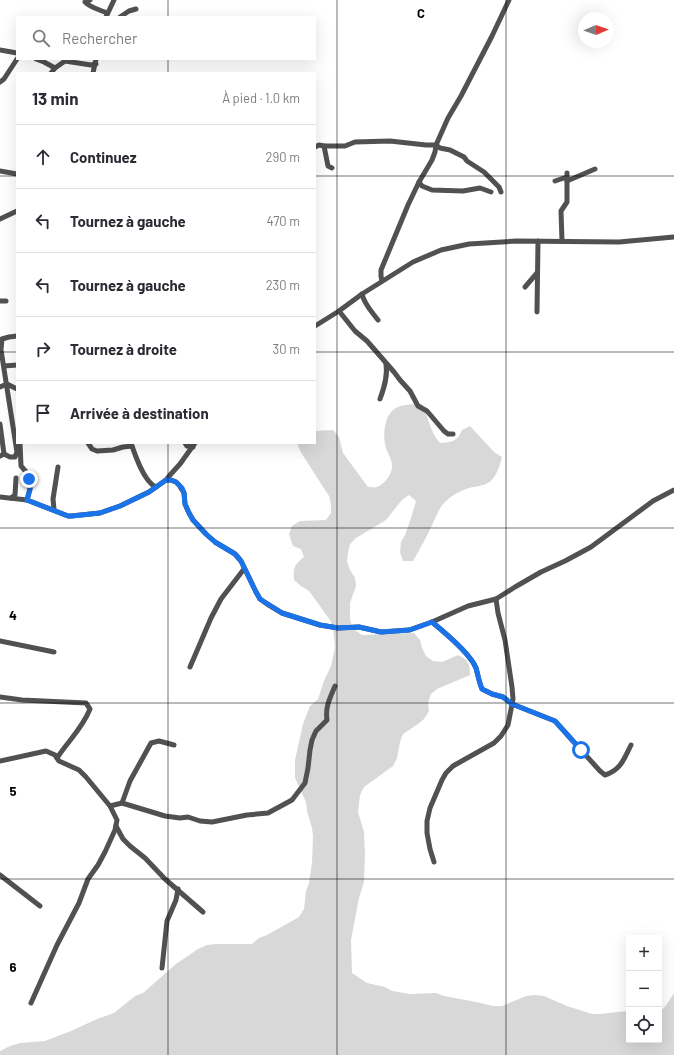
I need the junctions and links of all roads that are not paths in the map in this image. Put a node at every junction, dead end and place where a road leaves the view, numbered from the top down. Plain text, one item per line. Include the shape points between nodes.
1 (90, 0) edge
2 (114, 0) edge
3 (509, 0) edge
4 (136, 8) dead end
5 (107, 15) edge
6 (122, 16) edge
7 (0, 50) edge
8 (16, 53) edge
9 (16, 60) edge
10 (43, 60) edge
11 (96, 61) edge
12 (56, 71) edge
13 (93, 72) edge
14 (0, 82) edge
15 (436, 145) junction
16 (316, 146) edge
17 (324, 146) junction
18 (332, 168) dead end
19 (595, 169) dead end
20 (0, 171) edge
21 (16, 174) edge
22 (567, 177) junction
23 (555, 181) dead end
24 (419, 182) junction
25 (491, 192) dead end
26 (501, 192) dead end
27 (16, 211) edge
28 (0, 219) edge
29 (674, 237) edge
30 (538, 241) junction
31 (562, 242) junction
32 (538, 257) junction
33 (531, 261) dead end
34 (537, 273) junction
35 (382, 281) junction
36 (525, 287) dead end
37 (362, 294) junction
38 (339, 311) junction
39 (537, 312) dead end
40 (378, 320) dead end
41 (316, 325) edge
42 (16, 336) edge
43 (1, 343) edge
44 (386, 363) junction
45 (16, 365) edge
46 (4, 366) junction
47 (6, 384) junction
48 (0, 387) edge
49 (16, 389) edge
50 (380, 399) dead end
51 (0, 424) edge
52 (454, 434) dead end
53 (20, 444) edge
54 (89, 444) edge
55 (132, 445) edge
56 (194, 445) edge
57 (2, 455) edge
58 (58, 467) dead end
59 (16, 478) dead end
60 (166, 480) junction
61 (156, 487) junction
62 (674, 490) edge
63 (0, 497) edge
64 (11, 498) junction
65 (27, 500) junction
66 (54, 510) junction
67 (244, 569) junction
68 (496, 599) junction
69 (432, 622) junction
70 (0, 641) edge
71 (54, 652) dead end
72 (190, 667) dead end
73 (335, 686) dead end
74 (0, 697) edge
75 (512, 704) junction
76 (174, 745) dead end
77 (631, 745) dead end
78 (57, 758) junction
79 (0, 761) edge
80 (122, 803) junction
81 (110, 806) junction
82 (116, 826) junction
83 (434, 862) dead end
84 (0, 875) edge
85 (178, 889) junction
86 (40, 906) dead end
87 (203, 912) dead end
88 (162, 968) dead end
89 (31, 1003) dead end

1 - 5 street via 85,2 88,6
2 - 5 street
3 - 15 street
4 - 6 street
7 - 8 street
9 - 14 street
10 - 12 street
11 - 12 street via 91,65 65,61
11 - 13 street
15 - 17 street via 390,141
15 - 24 street via 432,160
15 - 26 street via 450,150 484,172
16 - 17 street
17 - 18 street via 328,166
19 - 22 street
20 - 21 street
22 - 23 street
22 - 31 street via 567,202 561,211
24 - 25 street via 432,190 463,191 480,188
24 - 35 street via 381,270
27 - 28 street
29 - 31 street via 619,242
30 - 31 street
30 - 32 street
30 - 35 street via 469,244 441,250 413,262
32 - 33 street
32 - 34 street
34 - 36 street
34 - 39 street
35 - 37 street
37 - 38 street
37 - 40 street
38 - 41 street
38 - 44 street via 355,332 367,341
42 - 43 street via 2,339
43 - 46 street
44 - 50 street via 385,384
44 - 52 street via 410,391 418,406 427,411 444,431
45 - 46 street
46 - 47 street
47 - 48 street
47 - 49 street
47 - 57 street via 17,452 15,456 10,457
51 - 57 street
53 - 65 street via 21,466 29,479
54 - 55 street via 97,451
55 - 61 street via 146,476
56 - 60 street
58 - 66 street via 53,499
59 - 64 street via 15,495
60 - 61 street
60 - 67 street via 179,485 193,520 215,542 235,554
61 - 66 street via 120,506 100,513 72,516
62 - 68 street via 653,501 591,546
63 - 64 street
64 - 65 street
65 - 66 street
67 - 69 street via 260,599 282,613 320,625 338,628 359,627 381,632 410,630
67 - 72 street via 221,599
68 - 69 street via 468,606
68 - 75 street via 510,670
69 - 75 street via 468,655 476,667 482,689 503,697
70 - 71 street
73 - 80 street via 328,702 327,720 316,731 312,740 305,783 292,800 268,814 212,822 188,816 165,816
74 - 78 street via 86,703 90,709 87,717
75 - 77 street via 555,721 606,775 619,768
75 - 83 street via 508,725 501,736 487,748 454,766 442,780 430,808 428,821 427,833
76 - 80 street via 159,741 151,743 130,781
78 - 79 street via 55,754 46,751
78 - 81 street via 80,770
80 - 81 street
81 - 82 street via 117,820
82 - 85 street via 126,843
82 - 89 street via 105,852 88,879
84 - 86 street
85 - 87 street
85 - 88 street via 167,921

